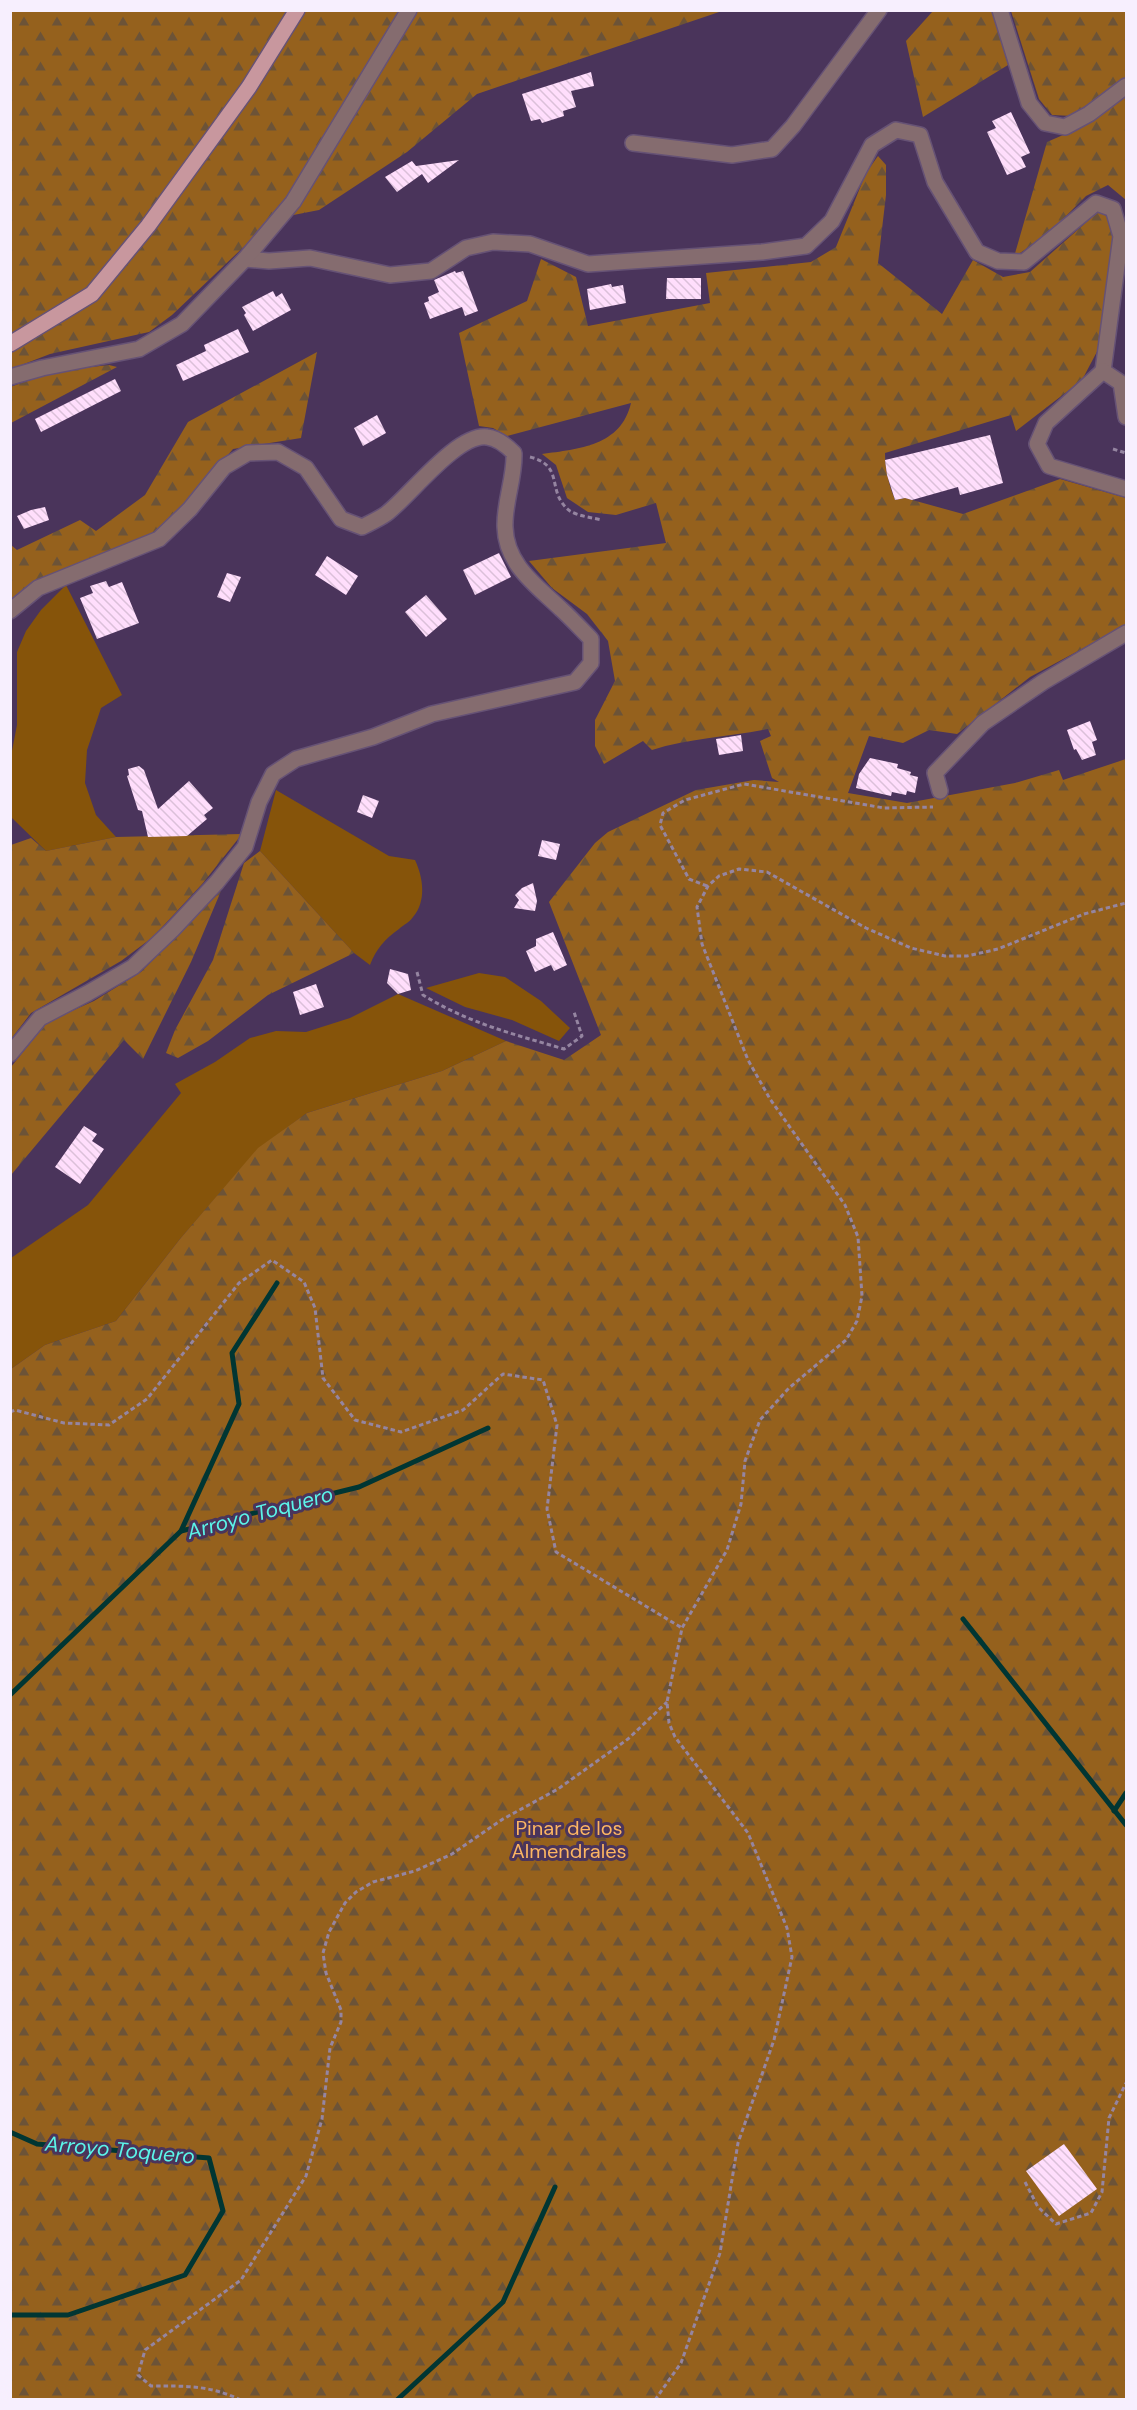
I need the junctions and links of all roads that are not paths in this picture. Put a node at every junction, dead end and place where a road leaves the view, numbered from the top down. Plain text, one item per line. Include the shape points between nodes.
1 (297, 10) edge
2 (409, 10) edge
3 (879, 10) edge
4 (1000, 10) edge
5 (1126, 86) edge
6 (633, 143) dead end
7 (244, 259) junction
8 (10, 344) edge
9 (1103, 371) junction
10 (10, 377) edge
11 (1124, 377) edge
12 (1126, 417) edge
13 (1126, 489) edge
14 (10, 611) edge
15 (1126, 633) edge
16 (940, 791) dead end
17 (10, 1054) edge

1 - 8 main road via 249,87 148,226 92,294
2 - 7 street via 293,202
3 - 6 street via 772,149 732,155
4 - 5 street via 1029,103 1046,123 1065,127
7 - 9 street via 310,258 390,275 431,271 466,248 493,242 530,244 588,264 806,246 832,221 872,145 896,130 921,135 935,182 964,231 977,252 998,261 1024,262 1096,203 1113,209 1121,236
7 - 10 street via 182,324 139,349
9 - 11 street
9 - 13 street via 1046,423 1037,444 1049,466
11 - 12 street
14 - 17 street via 38,588 159,539 224,467 248,453 278,452 306,468 341,519 362,527 386,515 434,467 464,444 486,436 505,444 514,453 515,470 505,527 509,553 528,580 591,639 591,663 575,682 432,714 374,737 296,759 273,774 259,802 245,847 202,898 133,967 40,1018
15 - 16 street via 983,723 935,773

